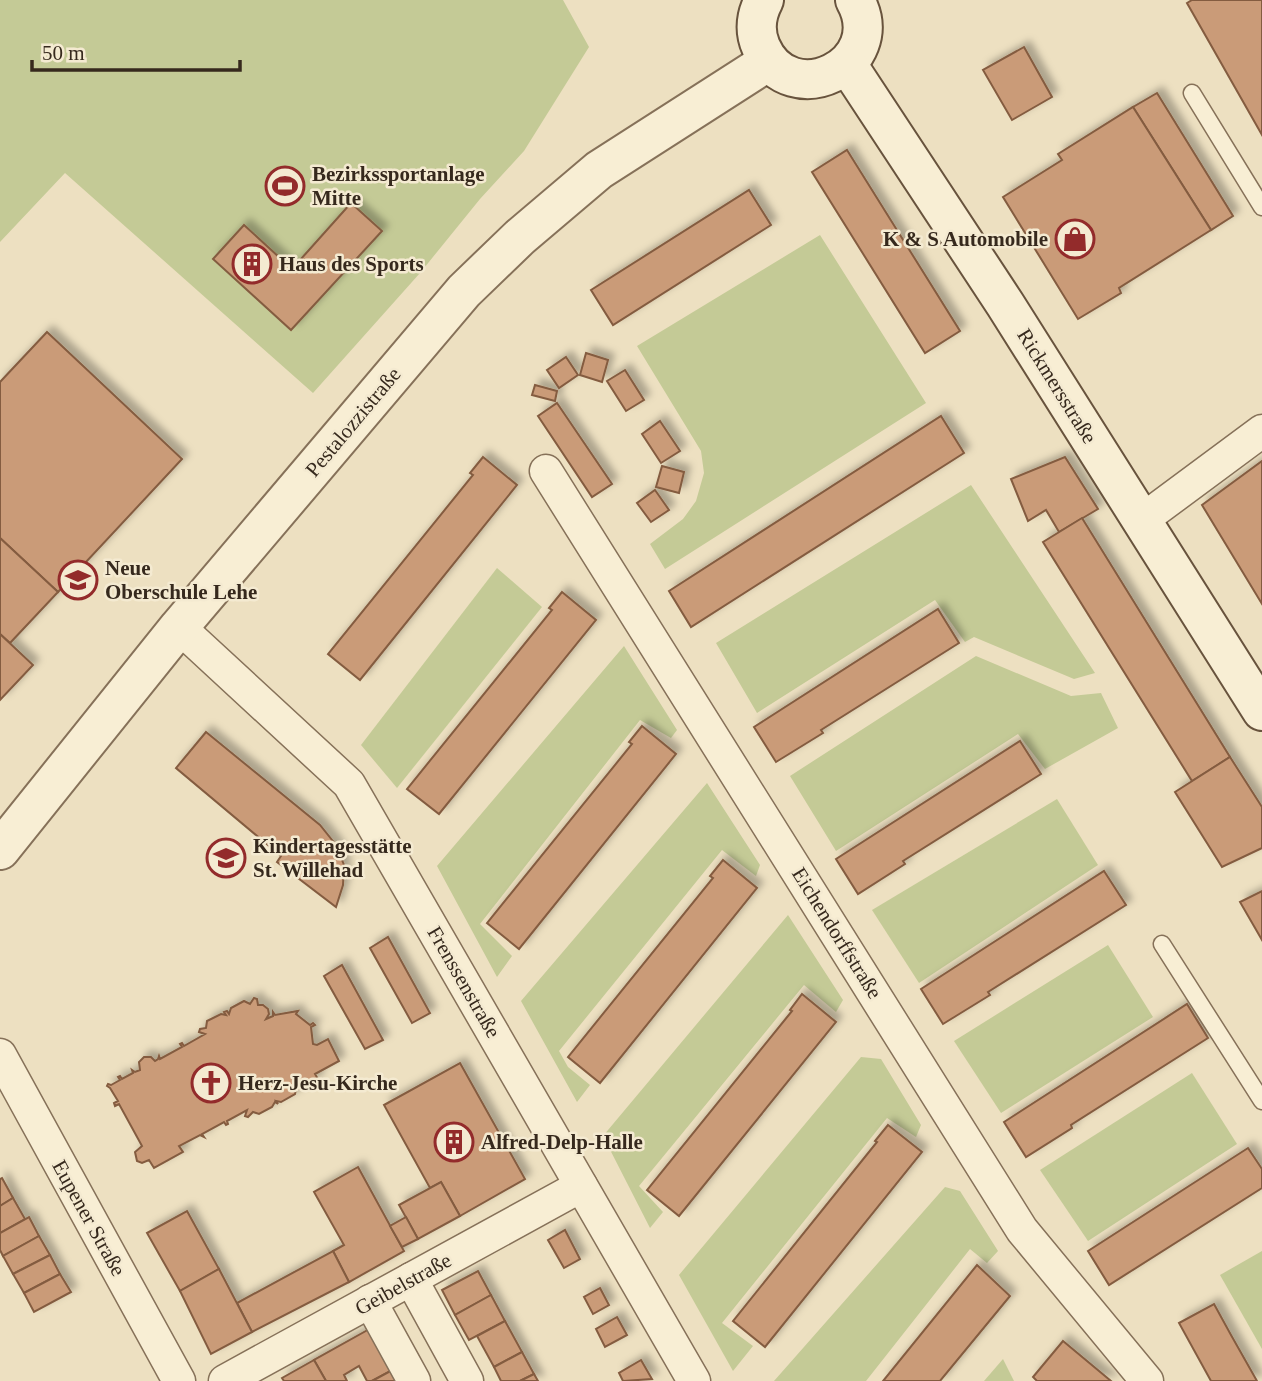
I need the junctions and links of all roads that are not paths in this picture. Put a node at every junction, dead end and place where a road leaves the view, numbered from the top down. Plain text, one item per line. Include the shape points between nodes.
1 (764, 0) edge
2 (855, 0) edge
3 (769, 61) junction
4 (847, 64) junction
5 (1192, 93) dead end
6 (1262, 206) edge
7 (1262, 431) edge
8 (546, 471) dead end
9 (1142, 520) junction
10 (178, 627) junction
11 (1262, 710) edge
12 (0, 850) edge
13 (1162, 944) dead end
14 (0, 1055) edge
15 (1262, 1101) edge
16 (581, 1186) junction
17 (411, 1279) junction
18 (370, 1301) junction
19 (179, 1381) edge
20 (225, 1381) edge
21 (414, 1381) edge
22 (467, 1381) edge
23 (694, 1381) edge
24 (1147, 1381) edge

1 - 3 street via 757,29
2 - 4 street via 862,31
3 - 4 street via 806,79 831,75
3 - 10 street, Pestalozzistraße via 599,170 520,237 464,291
4 - 9 street, Rickmersstraße
5 - 6 lane
7 - 9 street
8 - 24 street, Eichendorffstraße via 1022,1230
9 - 11 street, Rickmersstraße
10 - 12 street, Pestalozzistraße
10 - 16 street, Frenssenstraße via 349,783
13 - 15 lane
14 - 19 street, Eupener Straße
16 - 17 street, Geibelstraße
16 - 23 street, Frenssenstraße
17 - 18 street, Geibelstraße
17 - 22 street
18 - 20 street, Geibelstraße
18 - 21 street

